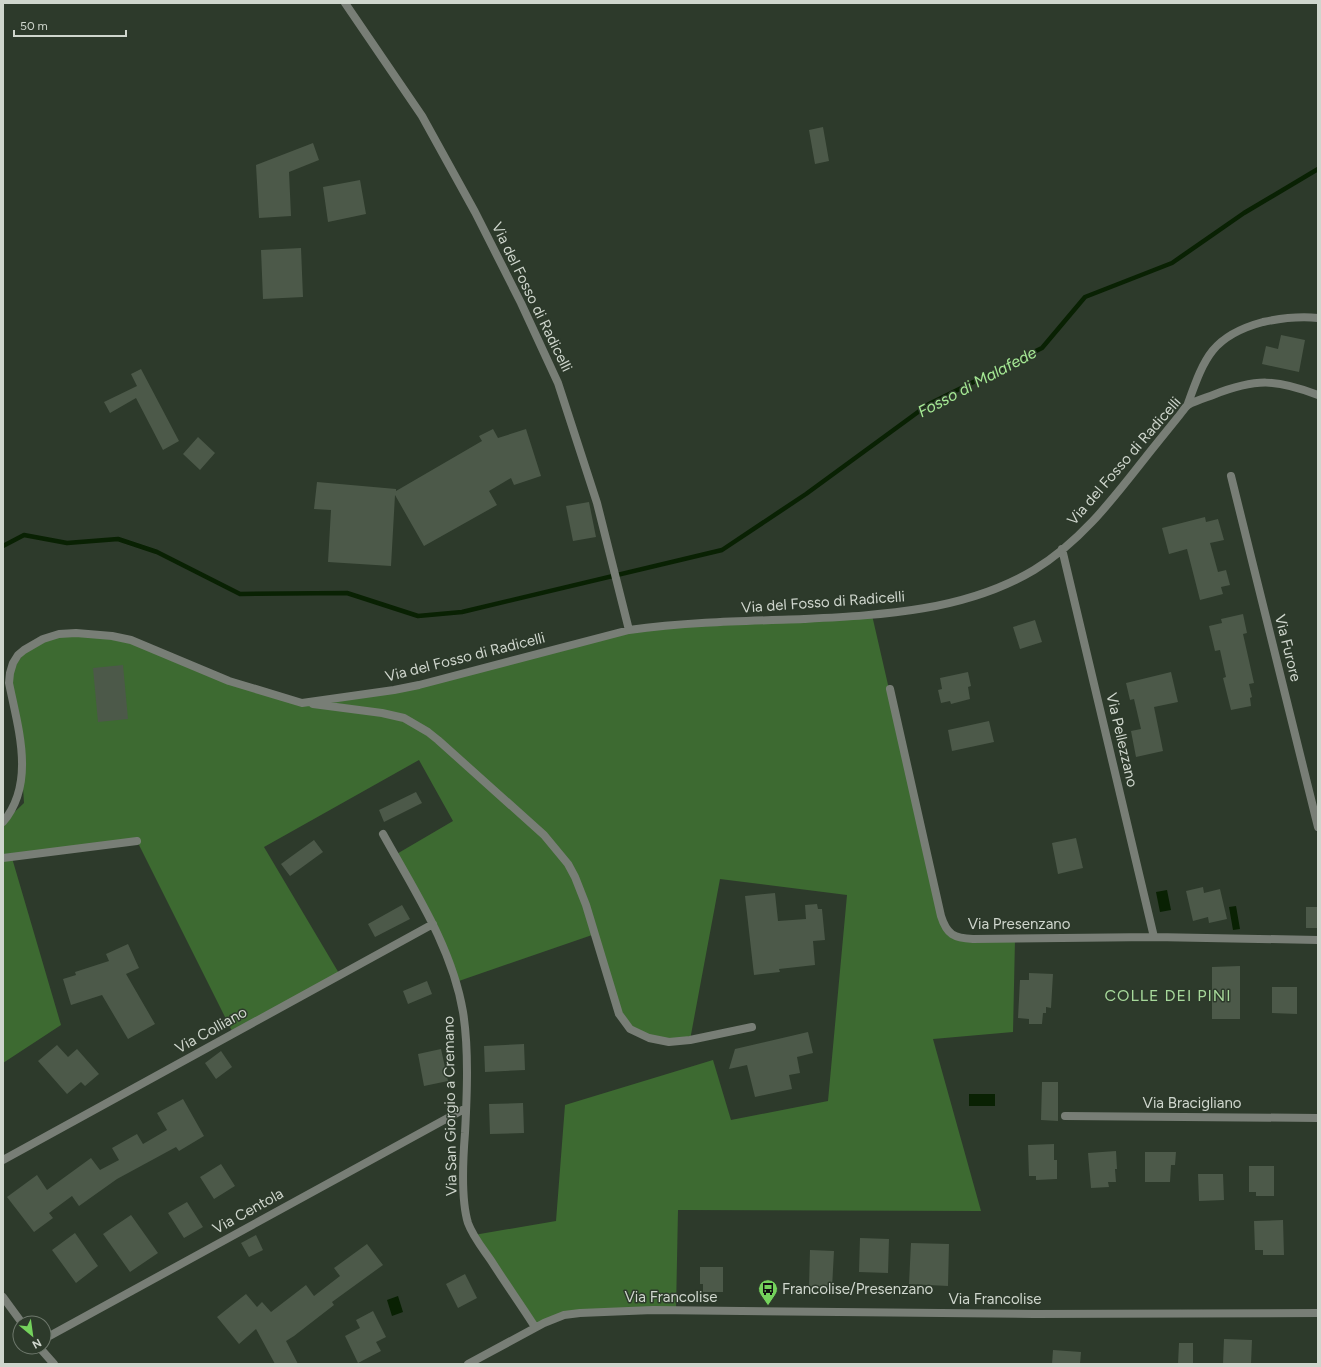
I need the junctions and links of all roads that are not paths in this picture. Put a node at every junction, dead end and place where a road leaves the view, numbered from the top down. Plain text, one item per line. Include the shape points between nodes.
1 (345, 3) edge
2 (1318, 318) edge
3 (1318, 395) edge
4 (1187, 406) junction
5 (1231, 476) dead end
6 (1062, 549) junction
7 (629, 630) junction
8 (890, 689) dead end
9 (302, 703) junction
10 (3, 822) edge
11 (1318, 827) edge
12 (383, 834) dead end
13 (137, 841) dead end
14 (3, 858) edge
15 (433, 924) junction
16 (1154, 938) junction
17 (1318, 940) edge
18 (752, 1026) dead end
19 (466, 1108) junction
20 (1065, 1116) dead end
21 (1318, 1118) edge
22 (3, 1160) edge
23 (3, 1297) edge
24 (1318, 1312) edge
25 (16, 1315) edge
26 (536, 1327) junction
27 (52, 1335) edge
28 (46, 1355) edge
29 (54, 1364) edge
30 (468, 1364) edge

1 - 7 street, Via del Fosso di Radicelli via 422,116 476,212 558,383 597,503
2 - 4 street via 1284,318 1230,334 1208,358
3 - 4 street, Via del Fosso di Radicelli via 1292,386 1262,382 1229,389
4 - 6 street, Via del Fosso di Radicelli via 1101,512
5 - 11 street, Via Furore
6 - 7 street, Via del Fosso di Radicelli via 1034,570 1004,586 974,597 934,606 872,616 696,623
6 - 16 street, Via Pellezzano
7 - 9 street, Via del Fosso di Radicelli via 432,682
8 - 16 street, Via Presenzano via 941,916 950,933 956,937 973,939
9 - 10 street, Via del Fosso di Radicelli via 229,681 122,637 76,633 59,634 43,639 18,655 10,673 9,683 21,752 21,779 15,803
9 - 18 street via 404,718 433,736 544,835 566,860 575,877 590,916 619,1014 630,1029 649,1038 669,1042 690,1040
12 - 15 street, Via San Giorgio a Cremano
13 - 14 street
15 - 19 street, Via San Giorgio a Cremano via 452,971 463,1012
15 - 22 street, Via Colliano
16 - 17 street, Via Presenzano
19 - 26 street, Via San Giorgio a Cremano via 464,1165 468,1223
19 - 27 street, Via Centola
20 - 21 street, Via Bracigliano
23 - 25 street
24 - 26 street, Via Francolise via 1026,1314 653,1310 569,1314
26 - 30 street, Via Francolise
28 - 29 street

